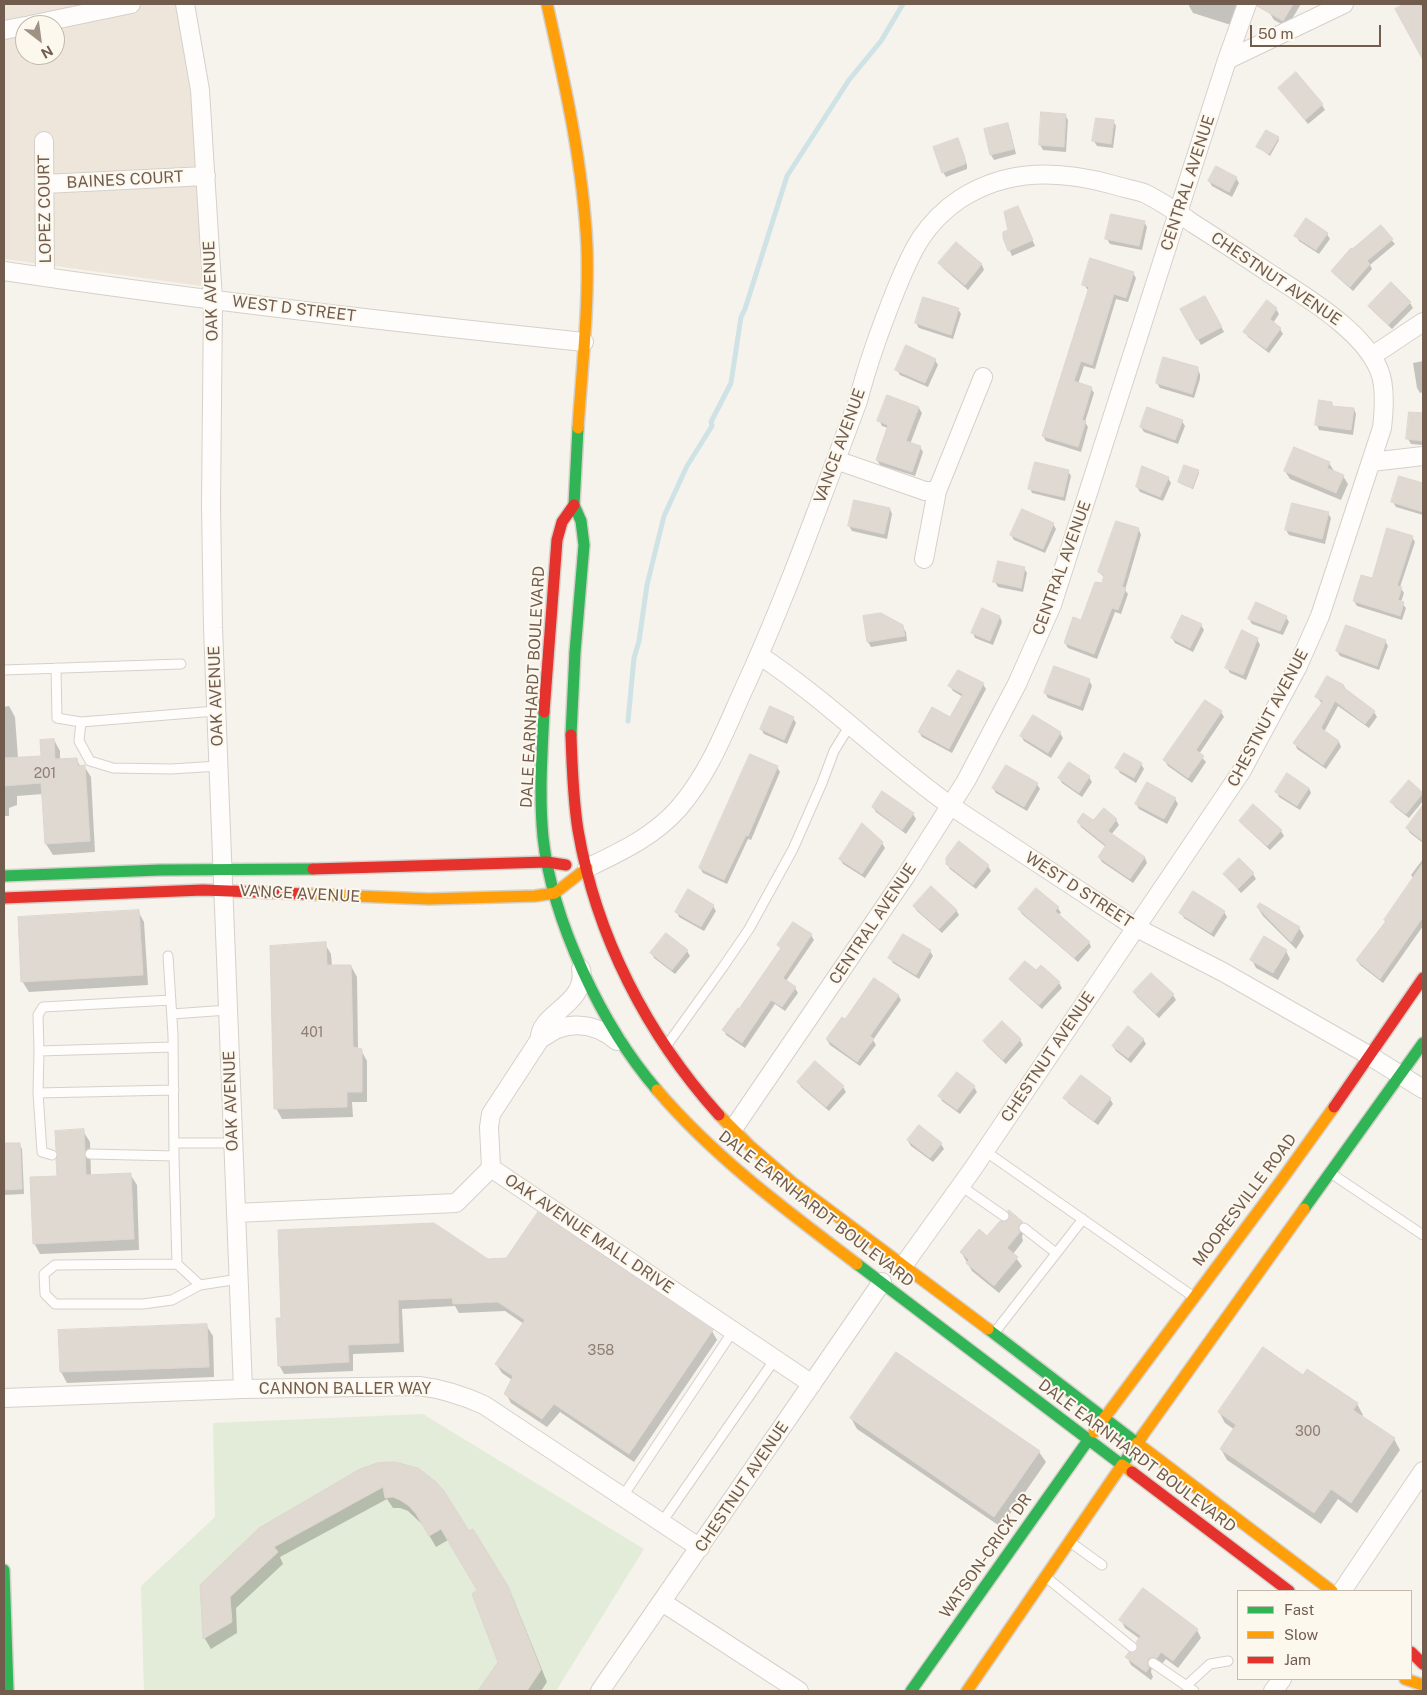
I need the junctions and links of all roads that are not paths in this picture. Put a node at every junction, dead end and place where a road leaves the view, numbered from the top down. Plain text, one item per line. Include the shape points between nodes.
1 (131, 4) edge
2 (185, 4) edge
3 (547, 4) edge
4 (1247, 4) edge
5 (1344, 4) edge
6 (65, 18) edge
7 (1227, 60) junction
8 (44, 141) dead end
9 (206, 176) junction
10 (44, 184) junction
11 (1178, 213) junction
12 (4, 271) edge
13 (46, 277) junction
14 (213, 300) junction
15 (1423, 322) edge
16 (584, 342) junction
17 (1372, 356) junction
18 (983, 377) dead end
19 (1423, 456) edge
20 (836, 460) junction
21 (1371, 462) junction
22 (937, 492) junction
23 (574, 505) junction
24 (924, 560) dead end
25 (759, 655) junction
26 (181, 664) dead end
27 (56, 668) junction
28 (4, 670) edge
29 (216, 711) junction
30 (81, 722) junction
31 (850, 725) junction
32 (219, 766) junction
33 (951, 806) junction
34 (547, 862) junction
35 (587, 868) junction
36 (223, 870) junction
37 (4, 876) edge
38 (224, 890) junction
39 (555, 893) junction
40 (4, 898) edge
41 (1135, 927) junction
42 (168, 956) dead end
43 (580, 966) junction
44 (1423, 978) edge
45 (171, 1000) junction
46 (228, 1010) junction
47 (172, 1014) junction
48 (540, 1039) junction
49 (1423, 1043) edge
50 (622, 1045) junction
51 (666, 1046) junction
52 (173, 1047) junction
53 (39, 1051) junction
54 (1370, 1056) junction
55 (1402, 1076) junction
56 (1423, 1089) edge
57 (174, 1090) junction
58 (38, 1093) junction
59 (733, 1129) junction
60 (233, 1143) junction
61 (174, 1144) junction
62 (985, 1152) junction
63 (90, 1154) dead end
64 (52, 1155) dead end
65 (174, 1156) junction
66 (491, 1168) junction
67 (1331, 1174) junction
68 (961, 1186) junction
69 (236, 1212) junction
70 (1004, 1216) dead end
71 (1082, 1219) junction
72 (1024, 1228) dead end
73 (1423, 1235) edge
74 (1056, 1253) junction
75 (177, 1264) junction
76 (904, 1266) junction
77 (238, 1279) junction
78 (882, 1282) junction
79 (200, 1284) junction
80 (1194, 1296) junction
81 (734, 1331) junction
82 (994, 1334) junction
83 (775, 1359) junction
84 (812, 1384) junction
85 (243, 1389) junction
86 (4, 1398) edge
87 (1104, 1418) junction
88 (1089, 1439) junction
89 (1137, 1443) junction
90 (1122, 1465) junction
91 (1423, 1471) edge
92 (623, 1496) junction
93 (662, 1522) junction
94 (1069, 1542) junction
95 (700, 1548) junction
96 (1102, 1565) dead end
97 (4, 1570) edge
98 (1046, 1577) junction
99 (1288, 1590) edge
100 (1331, 1590) edge
101 (1343, 1590) edge
102 (662, 1602) junction
103 (5, 1615) edge
104 (1132, 1648) dead end
105 (1412, 1653) edge
106 (1228, 1661) dead end
107 (1153, 1663) dead end
108 (1423, 1664) edge
109 (1281, 1680) edge
110 (1409, 1680) edge
111 (1423, 1685) edge
112 (1190, 1689) edge
113 (8, 1691) edge
114 (600, 1691) edge
115 (799, 1691) edge
116 (911, 1691) edge
117 (967, 1691) edge
118 (1273, 1691) edge

1 - 6 street
2 - 9 street, OAK AVENUE via 200,90
3 - 16 main road, DALE EARNHARDT BOULEVARD via 572,116 581,178 586,233
4 - 7 street, CENTRAL AVENUE
5 - 7 street
7 - 11 street, CENTRAL AVENUE
8 - 10 street, LOPEZ COURT
9 - 10 street, BAINES COURT
9 - 14 street, OAK AVENUE
10 - 13 street, LOPEZ COURT
11 - 17 street, CHESTNUT AVENUE via 1312,301 1345,326
11 - 20 street, VANCE AVENUE via 1144,194 1087,178 1046,174 988,184 959,200 938,217 910,257 885,317
11 - 33 street, CENTRAL AVENUE via 1052,605 1017,684
12 - 13 street, WEST D STREET
13 - 14 street, WEST D STREET
14 - 16 street, WEST D STREET
14 - 29 street, OAK AVENUE via 212,524
15 - 17 street
16 - 23 main road, DALE EARNHARDT BOULEVARD
17 - 21 street, CHESTNUT AVENUE via 1380,372 1384,408 1382,428
18 - 22 street
19 - 21 street
20 - 22 street via 925,491
20 - 25 street, VANCE AVENUE
21 - 41 street, CHESTNUT AVENUE via 1320,616 1297,668 1242,772
22 - 24 street
23 - 34 main road, DALE EARNHARDT BOULEVARD via 562,522 557,540 541,762 542,827
23 - 35 main road, DALE EARNHARDT BOULEVARD via 581,521 584,545 571,753 576,817
25 - 31 street, WEST D STREET via 792,676
25 - 35 street, VANCE AVENUE via 708,768 678,808 636,844
26 - 27 lane
27 - 28 lane
27 - 30 lane via 57,718
29 - 30 lane
29 - 32 street, OAK AVENUE
30 - 32 lane via 79,741 90,761 112,768
31 - 33 street, WEST D STREET
31 - 51 lane via 834,751 793,849 749,929
32 - 36 street, OAK AVENUE
33 - 41 street, WEST D STREET
33 - 59 street, CENTRAL AVENUE
34 - 35 main road, VANCE AVENUE
34 - 36 main road, VANCE AVENUE via 328,870
34 - 39 main road, DALE EARNHARDT BOULEVARD
35 - 39 main road, VANCE AVENUE
35 - 51 main road, DALE EARNHARDT BOULEVARD via 619,963
36 - 37 main road, VANCE AVENUE
36 - 38 street, OAK AVENUE
38 - 39 main road, VANCE AVENUE via 429,899
38 - 40 main road, VANCE AVENUE
38 - 46 street, OAK AVENUE
39 - 43 main road, DALE EARNHARDT BOULEVARD
41 - 54 street, WEST D STREET
41 - 62 street, CHESTNUT AVENUE
42 - 45 lane
43 - 48 street via 582,978 578,991 544,1027
43 - 50 main road, DALE EARNHARDT BOULEVARD
44 - 54 main road, MOORESVILLE ROAD
45 - 47 lane
45 - 53 lane via 43,1007 38,1015
46 - 47 lane
46 - 60 street, OAK AVENUE
47 - 52 lane
48 - 50 street via 558,1029 582,1025 602,1030
48 - 66 street via 491,1114
49 - 55 main road
50 - 78 main road, DALE EARNHARDT BOULEVARD via 661,1095 711,1148
51 - 59 main road, DALE EARNHARDT BOULEVARD via 700,1093
52 - 53 lane
52 - 57 lane
53 - 58 lane
54 - 55 street, WEST D STREET
54 - 80 main road, MOORESVILLE ROAD
55 - 56 street, WEST D STREET
55 - 67 main road
57 - 58 lane
57 - 61 lane
58 - 64 lane via 42,1152
59 - 76 main road, DALE EARNHARDT BOULEVARD via 791,1180
60 - 61 lane
60 - 69 street, OAK AVENUE
61 - 65 lane
62 - 68 street, CHESTNUT AVENUE
62 - 71 lane
63 - 65 lane
65 - 75 lane
66 - 69 street, OAK AVENUE MALL DRIVE via 456,1203
66 - 81 street, OAK AVENUE MALL DRIVE
67 - 73 lane
67 - 89 main road
68 - 70 lane
68 - 76 street, CHESTNUT AVENUE
69 - 77 street, OAK AVENUE
71 - 74 lane
71 - 80 lane
72 - 74 lane
74 - 82 lane
75 - 79 lane
75 - 79 lane via 54,1265 44,1274 46,1294 55,1304 142,1304 172,1300
76 - 82 main road, DALE EARNHARDT BOULEVARD
77 - 79 lane
77 - 85 street, OAK AVENUE
78 - 84 street, CHESTNUT AVENUE
78 - 88 main road, DALE EARNHARDT BOULEVARD
80 - 87 main road, MOORESVILLE ROAD
81 - 83 street, OAK AVENUE MALL DRIVE
81 - 92 lane
82 - 87 main road, DALE EARNHARDT BOULEVARD
83 - 84 street, OAK AVENUE MALL DRIVE
83 - 93 lane
84 - 95 street, CHESTNUT AVENUE
85 - 86 street, CANNON BALLER WAY
85 - 92 street, CANNON BALLER WAY via 420,1386 452,1392 484,1405
87 - 88 main road, MOORESVILLE ROAD
87 - 89 main road, DALE EARNHARDT BOULEVARD
88 - 90 main road, DALE EARNHARDT BOULEVARD
88 - 116 main road, WATSON-CRICK DR
89 - 90 main road
89 - 100 main road, DALE EARNHARDT BOULEVARD
90 - 94 main road
90 - 99 main road, DALE EARNHARDT BOULEVARD
91 - 101 street
92 - 93 street, CANNON BALLER WAY
93 - 95 street, CANNON BALLER WAY
94 - 96 lane
94 - 98 main road
95 - 102 street, CHESTNUT AVENUE
97 - 103 main road
98 - 104 lane
98 - 117 main road
102 - 114 street, CHESTNUT AVENUE
102 - 115 street
103 - 113 main road
105 - 108 main road
106 - 112 lane via 1210,1664
107 - 112 lane
109 - 118 street
110 - 111 main road

